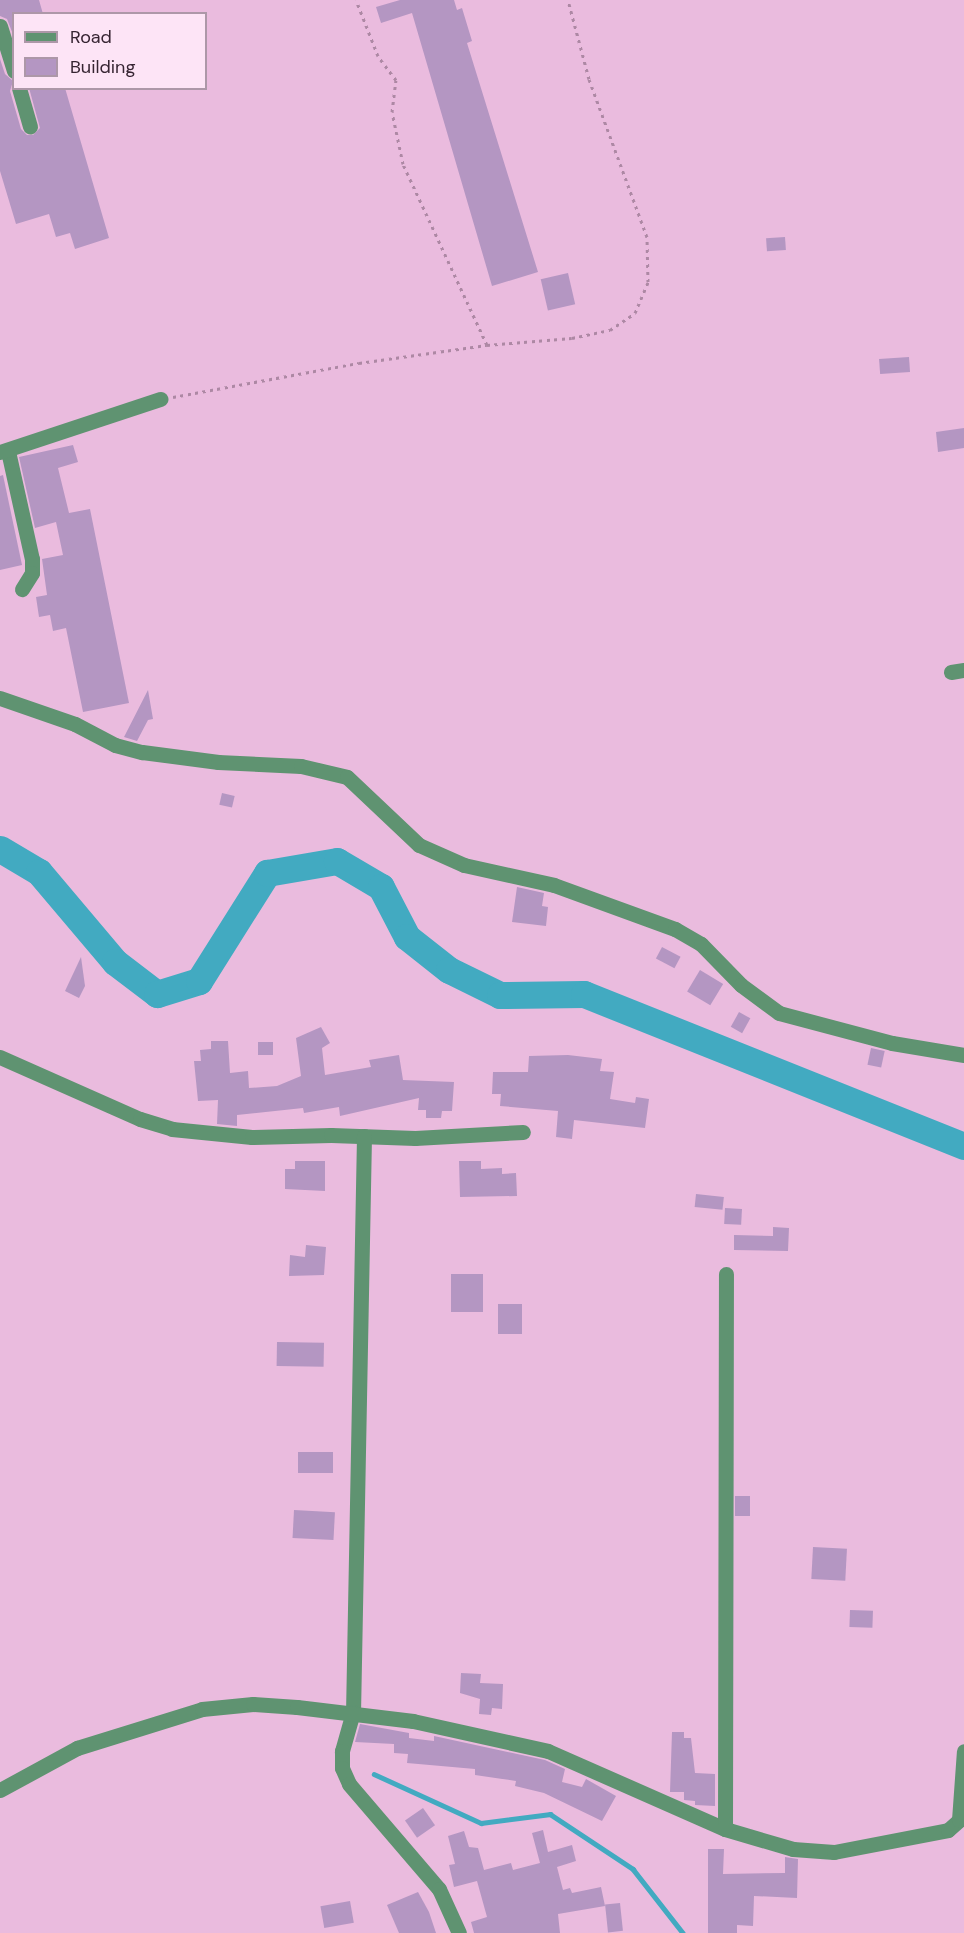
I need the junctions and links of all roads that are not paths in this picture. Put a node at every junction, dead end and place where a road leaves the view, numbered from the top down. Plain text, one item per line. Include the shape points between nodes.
1 (0, 26) edge
2 (12, 65) edge
3 (20, 90) edge
4 (30, 126) dead end
5 (160, 399) road end
6 (4, 452) edge
7 (22, 590) dead end
8 (0, 698) edge
9 (964, 1055) edge
10 (0, 1057) edge
11 (523, 1132) dead end
12 (363, 1136) junction
13 (726, 1274) dead end
14 (353, 1712) junction
15 (964, 1751) edge
16 (0, 1790) edge
17 (725, 1829) junction
18 (459, 1933) edge

1 - 2 street
3 - 4 street
5 - 6 street
6 - 7 street via 32,559 32,573
8 - 9 street via 75,724 115,745 142,752 301,765 347,777 419,845 464,866 554,885 675,930 701,944 741,985 779,1013 892,1043
10 - 12 street via 140,1119 172,1129 252,1137
11 - 12 street via 415,1138
12 - 14 street
13 - 17 street
14 - 16 street via 253,1704 202,1709 76,1748
14 - 17 street via 490,1736 548,1751
14 - 18 street via 342,1751 342,1768 349,1784 439,1888
15 - 17 street via 959,1820 936,1835 834,1852 793,1849

